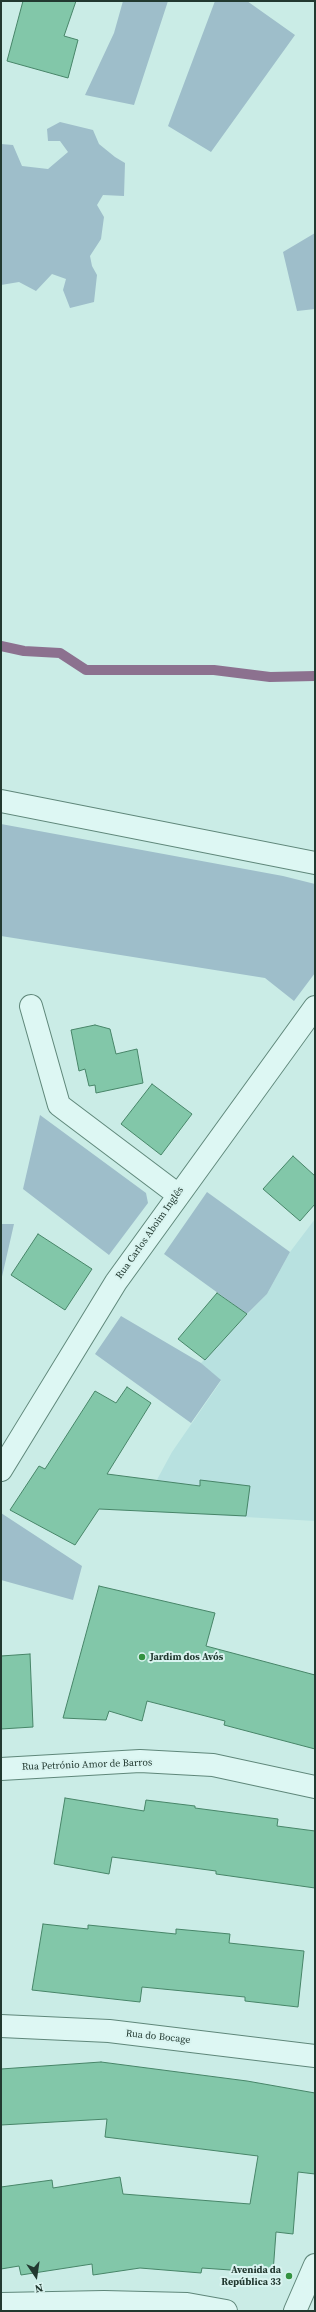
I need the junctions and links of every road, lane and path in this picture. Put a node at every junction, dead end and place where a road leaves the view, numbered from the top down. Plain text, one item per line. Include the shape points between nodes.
1 (1, 800) edge
2 (315, 863) edge
3 (31, 1006) dead end
4 (315, 1007) edge
5 (177, 1194) junction
6 (1, 1470) edge
7 (1, 1769) edge
8 (315, 1787) edge
9 (1, 2026) edge
10 (315, 2056) edge
11 (315, 2265) edge
12 (1, 2304) edge
13 (226, 2311) edge
14 (295, 2311) edge

1 - 2 street
3 - 5 street via 59,1105
4 - 5 street, Rua Carlos Aboim Inglês
5 - 6 street, Rua Carlos Aboim Inglês via 116,1282
7 - 8 street, Rua Petrónio Amor de Barros via 140,1761 213,1765
9 - 10 street, Rua do Bocage via 109,2032
11 - 14 street
12 - 13 street via 187,2304

